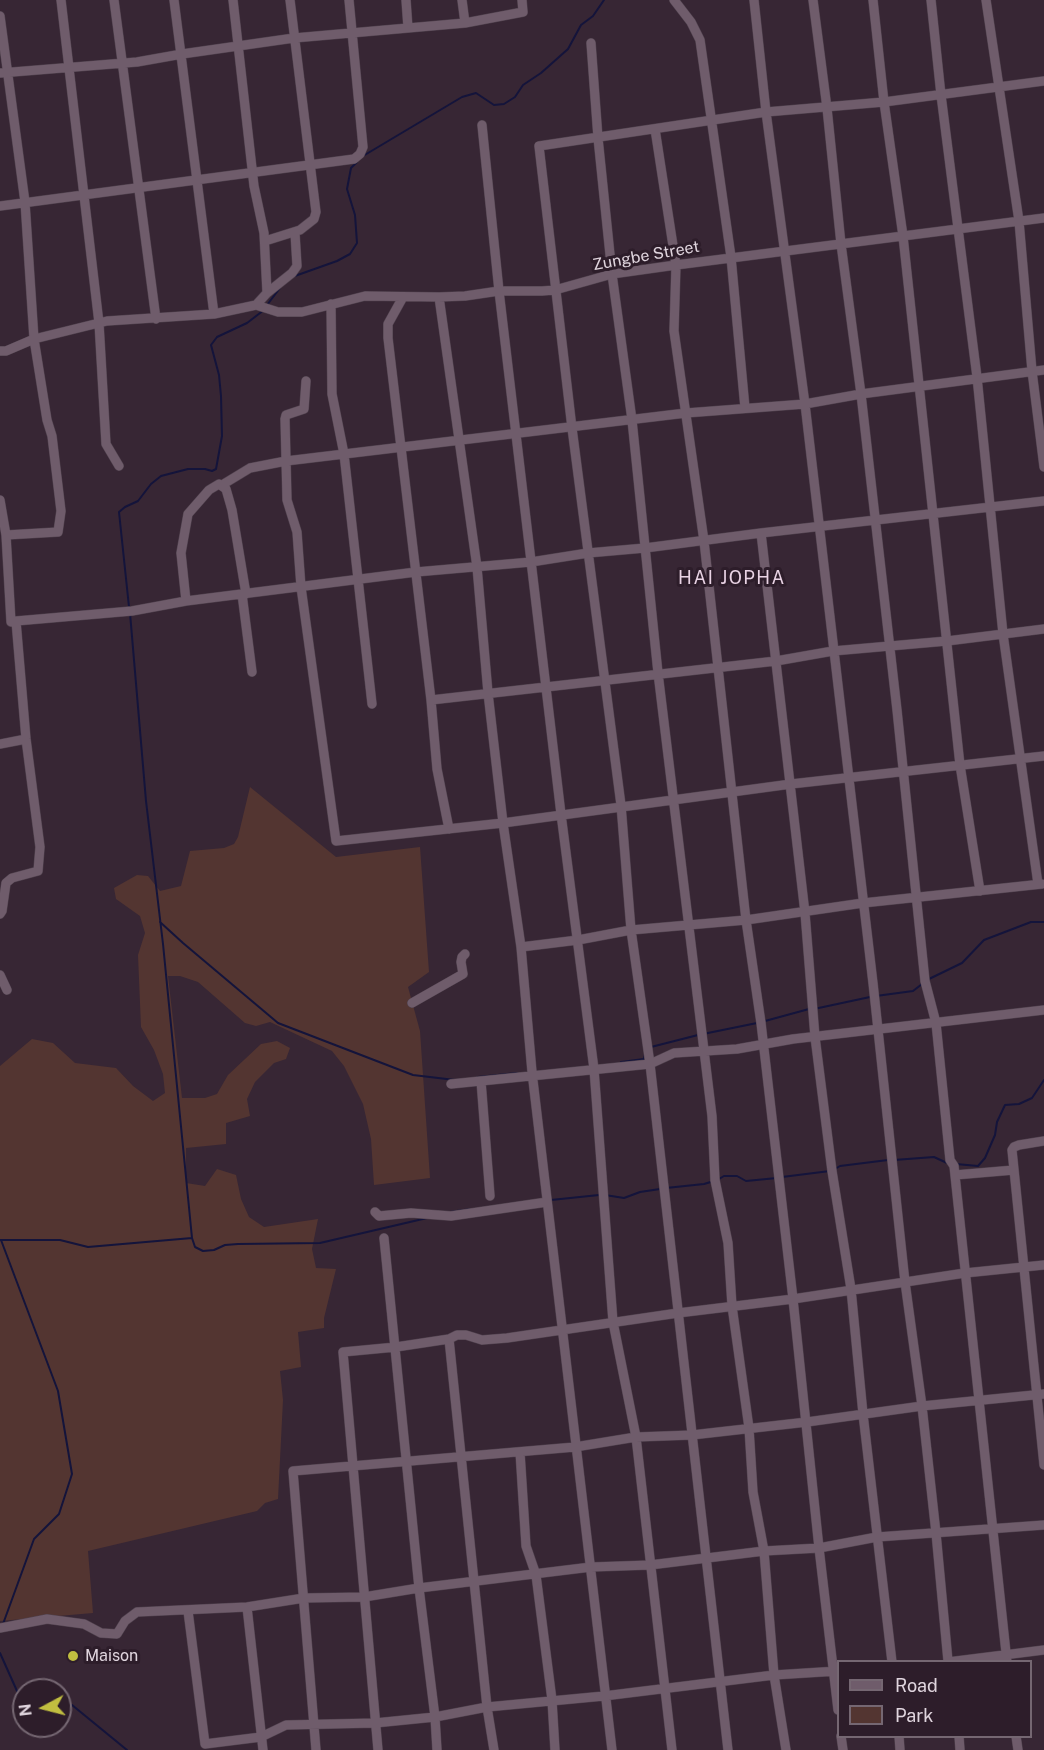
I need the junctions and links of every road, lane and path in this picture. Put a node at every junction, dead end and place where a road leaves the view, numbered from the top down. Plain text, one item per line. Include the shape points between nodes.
1 (61, 0) edge
2 (114, 0) edge
3 (174, 0) edge
4 (233, 0) edge
5 (290, 0) edge
6 (349, 0) edge
7 (406, 0) edge
8 (462, 0) edge
9 (522, 0) edge
10 (674, 0) edge
11 (754, 0) edge
12 (813, 0) edge
13 (873, 0) edge
14 (931, 0) edge
15 (986, 0) edge
16 (0, 16) edge
17 (465, 22) junction
18 (408, 28) junction
19 (353, 33) junction
20 (294, 38) junction
21 (591, 43) dead end
22 (237, 46) junction
23 (182, 54) junction
24 (121, 63) junction
25 (69, 66) junction
26 (4, 73) edge
27 (1044, 81) edge
28 (1000, 86) junction
29 (941, 95) junction
30 (884, 102) junction
31 (827, 108) junction
32 (766, 112) junction
33 (712, 121) junction
34 (482, 124) dead end
35 (655, 129) junction
36 (598, 138) junction
37 (311, 165) junction
38 (252, 172) junction
39 (196, 178) junction
40 (138, 188) junction
41 (85, 195) junction
42 (25, 202) junction
43 (0, 206) edge
44 (1044, 218) edge
45 (1019, 221) junction
46 (959, 228) junction
47 (295, 233) junction
48 (903, 236) junction
49 (265, 241) junction
50 (840, 244) junction
51 (784, 252) junction
52 (731, 257) junction
53 (676, 264) junction
54 (612, 274) junction
55 (555, 290) junction
56 (499, 291) junction
57 (267, 293) junction
58 (403, 297) junction
59 (439, 297) junction
60 (330, 304) junction
61 (258, 306) junction
62 (214, 314) junction
63 (156, 319) junction
64 (99, 323) junction
65 (34, 339) junction
66 (0, 351) edge
67 (1044, 370) edge
68 (1032, 371) junction
69 (977, 377) junction
70 (306, 381) dead end
71 (919, 386) junction
72 (861, 394) junction
73 (805, 404) junction
74 (745, 408) junction
75 (686, 413) junction
76 (632, 420) junction
77 (572, 428) junction
78 (516, 435) junction
79 (459, 440) junction
80 (401, 447) junction
81 (344, 454) junction
82 (286, 461) junction
83 (119, 466) dead end
84 (1044, 467) edge
85 (222, 485) junction
86 (0, 500) edge
87 (1044, 501) edge
88 (990, 508) junction
89 (933, 513) junction
90 (875, 520) junction
91 (819, 527) junction
92 (761, 533) junction
93 (6, 535) junction
94 (704, 541) junction
95 (645, 548) junction
96 (588, 553) junction
97 (531, 562) junction
98 (477, 567) junction
99 (416, 573) junction
100 (356, 580) junction
101 (301, 587) junction
102 (244, 594) junction
103 (186, 601) junction
104 (13, 622) junction
105 (0, 623) edge
106 (1044, 629) edge
107 (1003, 634) junction
108 (947, 641) junction
109 (888, 645) junction
110 (834, 651) junction
111 (776, 661) junction
112 (717, 667) junction
113 (252, 672) dead end
114 (658, 673) junction
115 (604, 680) junction
116 (546, 687) junction
117 (488, 693) junction
118 (431, 700) junction
119 (372, 704) dead end
120 (26, 739) junction
121 (0, 744) edge
122 (1044, 756) edge
123 (1021, 759) junction
124 (960, 765) junction
125 (903, 773) junction
126 (849, 778) junction
127 (791, 784) junction
128 (732, 793) junction
129 (674, 800) junction
130 (621, 805) junction
131 (561, 814) junction
132 (503, 822) junction
133 (449, 829) junction
134 (12, 878) junction
135 (0, 879) edge
136 (1041, 884) edge
137 (980, 891) junction
138 (915, 898) junction
139 (863, 903) junction
140 (805, 913) junction
141 (0, 914) edge
142 (746, 920) junction
143 (688, 924) junction
144 (631, 930) junction
145 (578, 940) junction
146 (521, 946) junction
147 (465, 954) dead end
148 (0, 975) edge
149 (7, 990) dead end
150 (412, 1002) dead end
151 (1044, 1010) edge
152 (936, 1023) junction
153 (877, 1030) junction
154 (815, 1037) junction
155 (763, 1044) junction
156 (703, 1050) junction
157 (650, 1064) junction
158 (594, 1069) junction
159 (532, 1074) junction
160 (481, 1081) junction
161 (451, 1084) dead end
162 (1044, 1141) edge
163 (953, 1167) junction
164 (1014, 1170) junction
165 (490, 1196) dead end
166 (547, 1202) junction
167 (375, 1212) dead end
168 (384, 1238) dead end
169 (1044, 1265) edge
170 (1025, 1268) junction
171 (965, 1273) junction
172 (904, 1282) junction
173 (851, 1289) junction
174 (793, 1299) junction
175 (732, 1306) junction
176 (678, 1313) junction
177 (613, 1322) junction
178 (562, 1330) junction
179 (449, 1339) junction
180 (396, 1347) junction
181 (1040, 1394) edge
182 (980, 1401) junction
183 (922, 1406) junction
184 (863, 1414) junction
185 (807, 1422) junction
186 (749, 1428) junction
187 (692, 1435) junction
188 (636, 1437) junction
189 (575, 1447) junction
190 (520, 1452) junction
191 (463, 1457) junction
192 (407, 1461) junction
193 (1044, 1465) edge
194 (352, 1466) junction
195 (1044, 1524) edge
196 (994, 1528) junction
197 (936, 1533) junction
198 (877, 1537) junction
199 (819, 1548) junction
200 (764, 1551) junction
201 (706, 1557) junction
202 (650, 1565) junction
203 (591, 1567) junction
204 (536, 1575) junction
205 (474, 1581) junction
206 (419, 1587) junction
207 (364, 1597) junction
208 (304, 1598) junction
209 (247, 1607) junction
210 (188, 1611) junction
211 (0, 1628) edge
212 (1044, 1650) edge
213 (1007, 1658) edge
214 (892, 1660) edge
215 (948, 1660) edge
216 (978, 1660) edge
217 (836, 1671) edge
218 (774, 1675) junction
219 (720, 1682) junction
220 (664, 1688) junction
221 (837, 1690) edge
222 (604, 1696) junction
223 (552, 1700) junction
224 (487, 1707) junction
225 (435, 1717) junction
226 (313, 1724) junction
227 (375, 1724) junction
228 (261, 1737) junction
229 (263, 1750) edge
230 (316, 1750) edge
231 (378, 1750) edge
232 (437, 1750) edge
233 (494, 1750) edge
234 (555, 1750) edge
235 (612, 1750) edge
236 (672, 1750) edge
237 (728, 1750) edge
238 (786, 1750) edge

1 - 25 street
2 - 24 street
3 - 23 street
4 - 22 street
5 - 20 street
6 - 19 street
7 - 18 street
8 - 17 street
9 - 17 street via 523,12
10 - 33 street via 700,40
11 - 32 street
12 - 31 street
13 - 30 street
14 - 29 street
15 - 28 street
16 - 26 street
17 - 18 street
18 - 19 street
19 - 20 street
19 - 37 street via 363,147 354,159
20 - 22 street
20 - 37 street
21 - 36 street
22 - 23 street
22 - 38 street
23 - 24 street
23 - 39 street
24 - 25 street
24 - 40 street
25 - 26 street
25 - 41 street
26 - 42 street
27 - 28 street
28 - 29 street
28 - 45 street
29 - 30 street
29 - 46 street
30 - 31 street
30 - 48 street
31 - 32 street
31 - 50 street
32 - 33 street
32 - 51 street
33 - 35 street
33 - 52 street
34 - 56 street
35 - 36 street
35 - 53 street
36 - 54 street
36 - 55 street via 539,146
37 - 38 street
37 - 47 street via 316,216
38 - 39 street
38 - 49 street
39 - 40 street
39 - 62 street
40 - 41 street
40 - 63 street
41 - 42 street
41 - 64 street
42 - 43 street
42 - 65 street
44 - 45 street, Zungbe Street
45 - 46 street, Zungbe Street
45 - 68 street
46 - 48 street, Zungbe Street
46 - 69 street
47 - 49 street
47 - 57 street via 297,266
48 - 50 street, Zungbe Street
48 - 71 street
49 - 57 street
50 - 51 street, Zungbe Street
50 - 72 street
51 - 52 street, Zungbe Street
51 - 73 street
52 - 53 street, Zungbe Street
52 - 74 street
53 - 54 street, Zungbe Street
53 - 75 street via 674,331
54 - 55 street, Zungbe Street
54 - 76 street
55 - 56 street, Zungbe Street
55 - 77 street
56 - 59 street, Zungbe Street
56 - 78 street
57 - 61 street
58 - 59 street, Zungbe Street
58 - 60 street, Zungbe Street via 365,296
58 - 80 street via 387,331
59 - 79 street
60 - 61 street, Zungbe Street via 302,312 278,312
60 - 81 street via 332,394
61 - 62 street
62 - 63 street
63 - 64 street
64 - 65 street
64 - 83 street via 106,444
65 - 66 street
65 - 93 street via 61,511 58,532
67 - 68 street
68 - 69 street
68 - 84 street
69 - 71 street
69 - 88 street
70 - 82 street via 304,409 286,415 285,419
71 - 72 street
71 - 89 street
72 - 73 street
72 - 90 street
73 - 74 street
73 - 91 street
74 - 75 street
75 - 76 street
75 - 94 street
76 - 77 street
76 - 95 street
77 - 78 street
77 - 96 street
78 - 79 street
78 - 97 street
79 - 80 street
79 - 98 street
80 - 81 street
80 - 99 street
81 - 82 street
81 - 100 street
82 - 85 street via 250,468
82 - 101 street via 287,500 297,532
85 - 102 street via 232,510
85 - 103 street via 209,490 188,514 181,553
86 - 93 street
87 - 88 street
88 - 89 street
88 - 107 street
89 - 90 street
89 - 108 street
90 - 91 street
90 - 109 street
91 - 92 street
91 - 110 street
92 - 94 street
92 - 111 street
93 - 104 street
94 - 95 street
94 - 112 street
95 - 96 street
95 - 114 street
96 - 97 street
96 - 115 street
97 - 98 street
97 - 116 street
98 - 99 street
98 - 117 street
99 - 100 street
99 - 118 street
100 - 101 street
100 - 119 street
101 - 102 street
101 - 133 street via 336,841
102 - 103 street
102 - 113 street
103 - 104 street
104 - 105 street
104 - 120 street
106 - 107 street
107 - 108 street
107 - 123 street
108 - 109 street
108 - 124 street
109 - 110 street
109 - 125 street
110 - 111 street
110 - 126 street
111 - 112 street
111 - 127 street
112 - 114 street
112 - 128 street
114 - 115 street
114 - 129 street
115 - 116 street
115 - 130 street
116 - 117 street
116 - 131 street
117 - 118 street
117 - 132 street
118 - 133 street via 437,769
120 - 121 street
120 - 134 street via 38,821 38,872
122 - 123 street
123 - 124 street
123 - 136 street
124 - 125 street
124 - 137 street
125 - 126 street
125 - 138 street
126 - 127 street
126 - 139 street
127 - 128 street
127 - 140 street
128 - 129 street
128 - 142 street
129 - 130 street
129 - 143 street
130 - 131 street
130 - 144 street
131 - 132 street
131 - 145 street
132 - 133 street
132 - 146 street
134 - 135 street
134 - 141 street via 6,883
136 - 137 street
137 - 138 street
138 - 139 street
138 - 152 street via 925,981
139 - 140 street
139 - 153 street
140 - 142 street
140 - 154 street
142 - 143 street
142 - 155 street
143 - 144 street
143 - 156 street
144 - 145 street
144 - 157 street
145 - 146 street
145 - 158 street
146 - 159 street
147 - 150 street via 461,962 463,974
148 - 149 street
151 - 152 street
152 - 153 street
152 - 163 street
153 - 154 street
153 - 172 street
154 - 155 street
154 - 173 street
155 - 156 street
155 - 174 street
156 - 157 street via 675,1053
156 - 175 street via 715,1180 728,1243
157 - 158 street
157 - 176 street
158 - 159 street
158 - 177 street
159 - 160 street
159 - 166 street
160 - 161 street
160 - 165 street
162 - 164 street via 1014,1147
163 - 164 street
163 - 171 street
164 - 170 street
166 - 167 street via 451,1216 379,1216
166 - 178 street
168 - 180 street
169 - 170 street
170 - 171 street
170 - 181 street
171 - 172 street
171 - 182 street
172 - 173 street
172 - 183 street
173 - 174 street
173 - 184 street
174 - 175 street
174 - 185 street
175 - 176 street
175 - 186 street
176 - 177 street
176 - 187 street
177 - 178 street
177 - 188 street
178 - 179 street via 482,1340 466,1335
178 - 189 street
179 - 180 street
179 - 191 street
180 - 192 street
180 - 194 street via 343,1352
181 - 182 street
181 - 193 street
182 - 183 street
182 - 196 street
183 - 184 street
183 - 197 street
184 - 185 street
184 - 198 street
185 - 186 street
185 - 199 street
186 - 187 street
186 - 200 street via 753,1492
187 - 188 street
187 - 201 street
188 - 189 street
188 - 202 street
189 - 190 street
189 - 203 street
190 - 191 street
190 - 204 street via 526,1546
191 - 192 street
191 - 205 street
192 - 194 street
192 - 206 street
194 - 207 street
194 - 208 street via 293,1471
195 - 196 street
196 - 197 street
196 - 213 street
197 - 198 street
197 - 215 street
198 - 199 street
198 - 214 street
199 - 200 street
199 - 217 street
200 - 201 street
200 - 218 street
201 - 202 street
201 - 219 street
202 - 203 street
202 - 220 street
203 - 204 street
203 - 222 street
204 - 205 street
204 - 223 street
205 - 206 street
205 - 224 street
206 - 207 street
206 - 225 street
207 - 208 street
207 - 227 street
208 - 209 street
208 - 226 street
209 - 210 street
209 - 228 street
210 - 211 street via 137,1612 117,1634 101,1633 84,1624 47,1620
210 - 228 street via 205,1744
212 - 213 street
213 - 216 street
217 - 218 street
217 - 221 street
218 - 219 street
218 - 238 street
219 - 220 street
219 - 237 street
220 - 222 street
220 - 236 street
222 - 223 street
222 - 235 street
223 - 224 street
223 - 234 street
224 - 225 street
224 - 233 street
225 - 227 street
225 - 232 street
226 - 227 street
226 - 228 street via 286,1725
226 - 230 street
227 - 231 street
228 - 229 street

